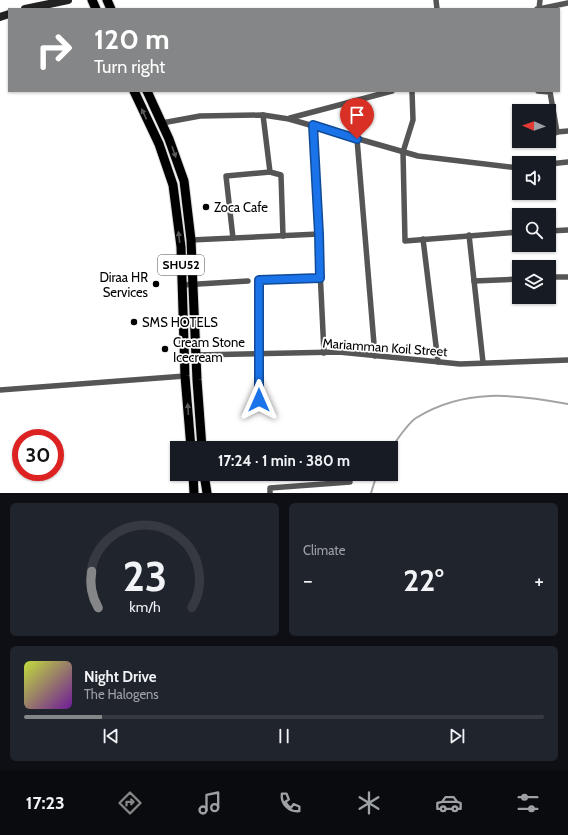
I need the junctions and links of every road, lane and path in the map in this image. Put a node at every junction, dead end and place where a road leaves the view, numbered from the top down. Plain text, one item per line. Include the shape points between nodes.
1 (68, 0) edge
2 (568, 3) edge
3 (30, 8) edge
4 (543, 8) edge
5 (134, 92) edge
6 (147, 92) edge
7 (388, 92) edge
8 (412, 92) edge
9 (550, 92) edge
10 (263, 115) junction
11 (289, 118) junction
12 (162, 123) junction
13 (313, 125) junction
14 (568, 131) edge
15 (557, 132) joint
16 (357, 139) junction
17 (403, 152) junction
18 (568, 162) edge
19 (556, 163) edge
20 (512, 167) edge
21 (270, 172) junction
22 (568, 230) edge
23 (556, 231) edge
24 (512, 232) edge
25 (319, 234) junction
26 (469, 235) junction
27 (284, 236) junction
28 (233, 238) junction
29 (424, 239) junction
30 (191, 240) junction
31 (192, 257) junction
32 (181, 259) junction
33 (556, 277) edge
34 (566, 277) dead end
35 (320, 278) junction
36 (512, 279) edge
37 (474, 280) junction
38 (248, 281) dead end
39 (193, 284) junction
40 (182, 285) junction
41 (324, 353) junction
42 (259, 354) junction
43 (196, 355) junction
44 (376, 356) junction
45 (568, 360) edge
46 (438, 362) junction
47 (483, 362) junction
48 (186, 376) junction
49 (0, 390) edge
50 (259, 400) dead end
51 (191, 441) edge
52 (202, 441) edge
53 (193, 481) edge
54 (205, 481) edge
55 (350, 482) dead end
56 (194, 493) edge
57 (206, 493) edge
58 (270, 493) edge

1 - 3 street
2 - 4 street
32 -> 5 main road, SHU52 via 173,185 159,144
6 - 12 main road, SHU52
7 - 11 street
8 - 17 street via 413,120
9 - 15 street
10 - 11 street
10 - 12 street via 200,116
10 - 21 street
11 - 13 street
12 -> 30 main road, SHU52 via 184,181
13 - 16 street
13 - 25 street
14 - 15 street
16 - 17 street
16 - 44 street
17 - 20 street
17 - 29 street via 405,241
18 - 19 street
21 - 27 street via 282,176
21 - 28 street via 226,176
22 - 23 street
24 - 26 street
25 - 27 street
25 - 35 street
26 - 29 street
26 - 37 street
27 - 28 street
28 - 30 street
29 - 46 street
30 - 31 main road, SHU52
31 - 32 main road
31 - 39 main road, SHU52
32 - 40 main road, SHU52
33 - 34 street
35 - 41 street
35 - 42 street via 259,280
36 - 37 street
37 - 47 street
38 - 39 street
39 - 40 street
39 - 43 main road, SHU52
40 - 48 main road, SHU52
41 - 42 street, Mariamman Koil Street
41 - 44 street, Mariamman Koil Street
42 - 43 street, Mariamman Koil Street
42 - 50 street
43 - 52 main road, SHU52
44 - 46 street, Mariamman Koil Street
45 - 47 street, Mariamman Koil Street
46 - 47 street, Mariamman Koil Street
48 - 49 street
51 -> 48 main road, SHU52
53 - 56 main road
54 - 57 main road
55 - 58 street via 270,488

